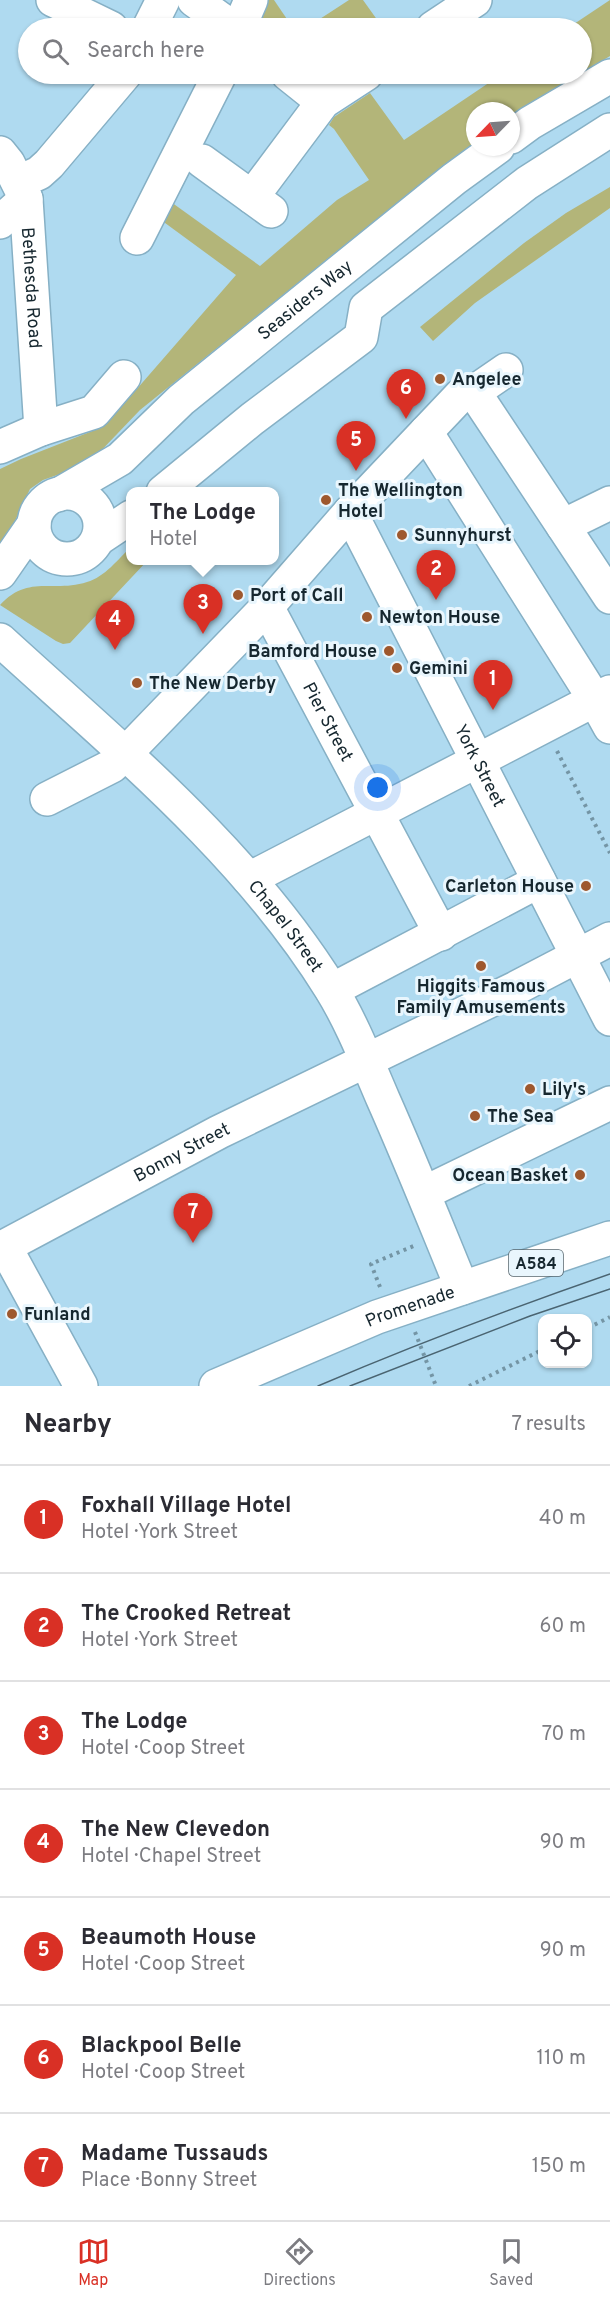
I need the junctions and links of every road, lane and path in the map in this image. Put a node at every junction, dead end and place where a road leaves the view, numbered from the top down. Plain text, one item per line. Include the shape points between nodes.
1 (53, 0) edge
2 (163, 0) edge
3 (194, 0) edge
4 (251, 0) edge
5 (475, 0) edge
6 (90, 18) edge
7 (154, 18) edge
8 (219, 18) edge
9 (243, 18) edge
10 (448, 18) edge
11 (610, 76) edge
12 (117, 84) edge
13 (214, 84) edge
14 (300, 84) edge
15 (351, 84) edge
16 (323, 102) junction
17 (520, 130) edge
18 (610, 130) edge
19 (0, 153) edge
20 (486, 156) edge
21 (202, 161) dead end
22 (22, 190) junction
23 (0, 222) edge
24 (137, 238) dead end
25 (506, 370) dead end
26 (124, 377) dead end
27 (474, 392) junction
28 (41, 429) junction
29 (426, 432) junction
30 (0, 447) edge
31 (120, 459) junction
32 (169, 487) edge
33 (58, 495) junction
34 (610, 502) edge
35 (350, 512) junction
36 (126, 518) edge
37 (34, 524) junction
38 (98, 526) junction
39 (563, 526) junction
40 (54, 557) junction
41 (1, 572) edge
42 (610, 597) edge
43 (267, 607) junction
44 (0, 640) edge
45 (605, 706) edge
46 (544, 726) junction
47 (125, 754) junction
48 (477, 760) junction
49 (46, 799) dead end
50 (376, 813) junction
51 (610, 853) edge
52 (249, 879) junction
53 (539, 881) junction
54 (441, 934) junction
55 (610, 939) edge
56 (578, 957) junction
57 (332, 990) junction
58 (610, 1019) edge
59 (366, 1060) junction
60 (610, 1102) edge
61 (424, 1193) junction
62 (610, 1238) edge
63 (422, 1243) dead end
64 (3, 1248) edge
65 (371, 1264) dead end
66 (462, 1288) junction
67 (610, 1317) edge
68 (592, 1326) edge
69 (406, 1333) dead end
70 (538, 1352) edge
71 (81, 1386) edge
72 (216, 1386) edge
73 (436, 1386) edge
74 (469, 1386) edge

1 - 6 street
2 - 7 street
3 - 8 street
4 - 9 street
5 - 10 street
11 - 17 street
12 - 22 street
13 - 24 street
14 - 16 street
15 - 16 street
16 - 21 street via 261,204
18 - 32 street via 527,183 366,308 361,337
19 - 22 street, Bethesda Road
20 - 31 street, Seasiders Way via 181,400
22 - 23 street
22 - 28 street, Bethesda Road
25 - 27 street
26 - 28 street via 94,412
27 - 29 street via 461,395
27 - 39 street
28 - 30 street
29 - 35 street
29 - 45 street
31 - 33 street, Seasiders Way
31 - 38 street, Seasiders Way
33 - 37 street, Seasiders Way via 41,506
33 - 38 street via 67,493 85,499
34 - 39 street
35 - 43 street
35 - 48 street, York Street
36 - 38 street
37 - 40 street via 39,544
37 - 41 street, Seasiders Way
38 - 40 street, Seasiders Way via 92,548 75,559
39 - 42 street
40 - 41 street, Seasiders Way
43 - 47 street
43 - 50 street, Pier Street
44 - 47 street, Chapel Street
45 - 46 street
46 - 48 street
46 - 51 path
47 - 49 street via 112,766
47 - 52 street, Chapel Street
48 - 50 street
48 - 53 street, York Street
50 - 52 street
50 - 54 street, Pier Street
52 - 57 street, Chapel Street via 293,932
53 - 54 street
53 - 56 street, York Street
54 - 57 street
55 - 56 street, Bonny Street
56 - 58 street, York Street
56 - 59 street, Bonny Street
57 - 59 street, Chapel Street
59 - 61 street, Chapel Street
59 - 64 street, Bonny Street via 219,1132
60 - 61 street
61 - 66 street, Chapel Street
62 - 66 street, Promenade / A584
63 - 65 path
64 - 71 street
66 - 72 street, Promenade / A584 via 377,1317
67 - 68 path
69 - 73 path via 414,1330
70 - 74 path

